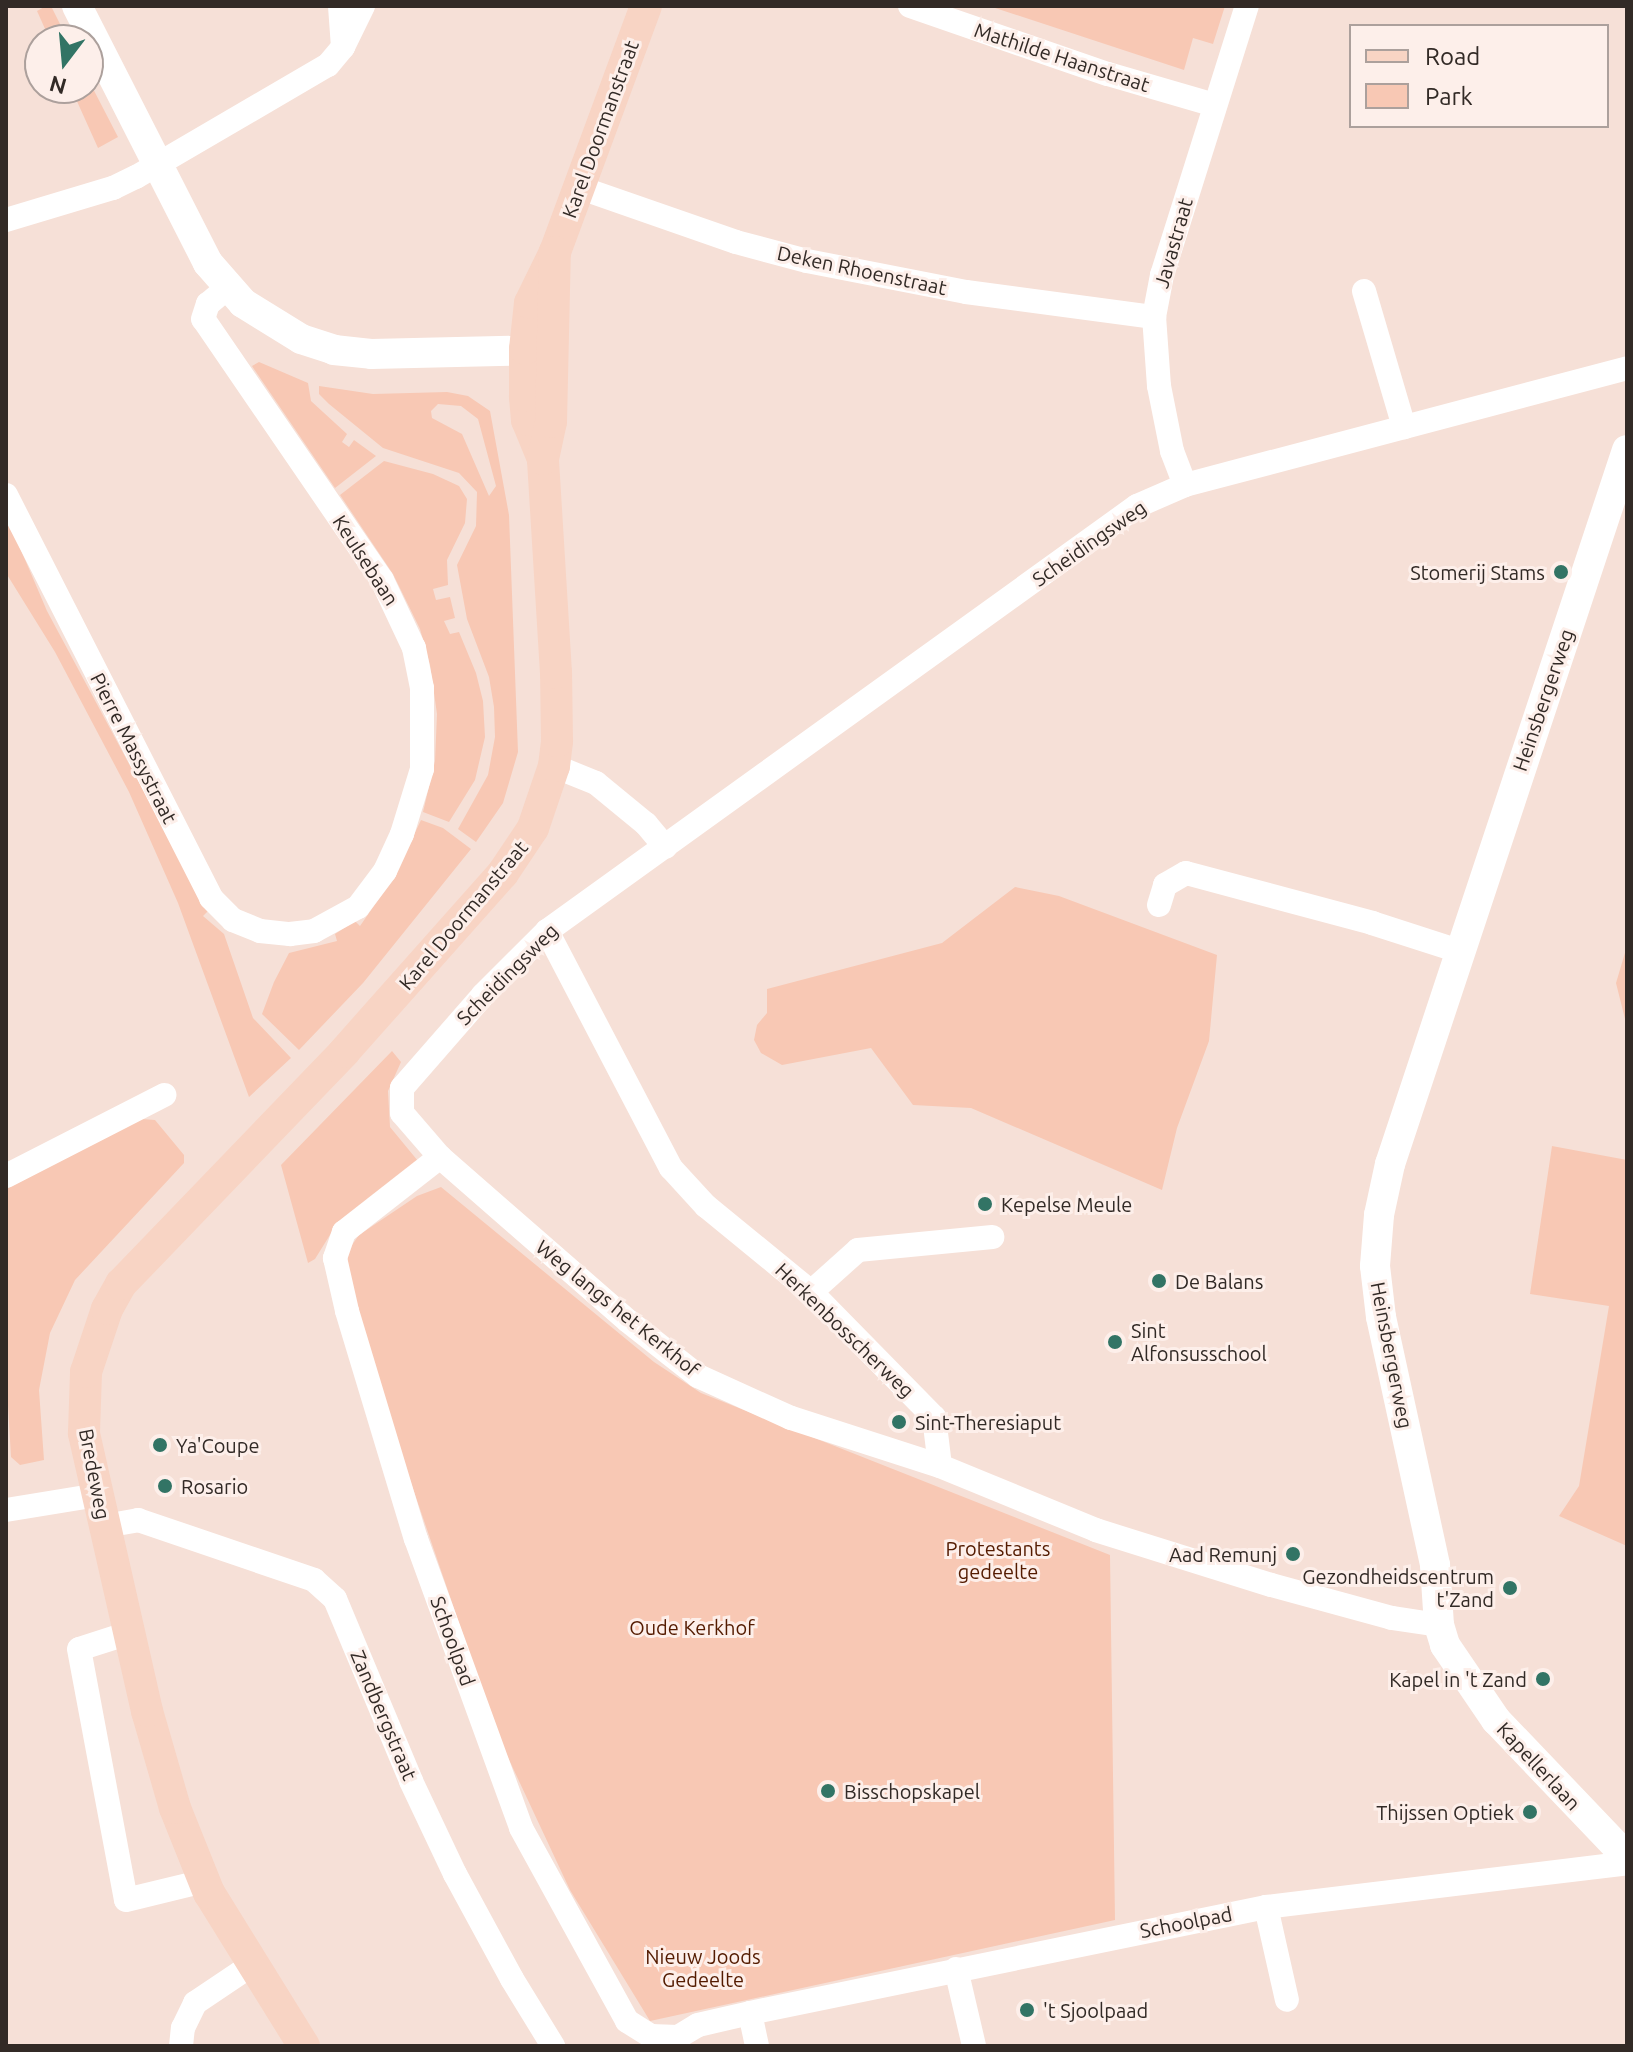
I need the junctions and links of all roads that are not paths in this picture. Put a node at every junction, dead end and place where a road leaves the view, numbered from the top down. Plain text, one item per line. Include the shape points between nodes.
1 (77, 6) edge
2 (340, 6) edge
3 (363, 6) edge
4 (646, 6) edge
5 (910, 6) edge
6 (1247, 6) edge
7 (343, 47) junction
8 (1215, 105) junction
9 (156, 167) junction
10 (578, 187) junction
11 (6, 220) edge
12 (226, 289) junction
13 (1364, 291) dead end
14 (1154, 317) junction
15 (538, 350) junction
16 (1627, 368) edge
17 (1404, 427) junction
18 (1627, 450) edge
19 (1185, 485) junction
20 (6, 495) edge
21 (554, 766) junction
22 (665, 847) junction
23 (1159, 905) dead end
24 (314, 931) joint
25 (547, 931) junction
26 (1462, 952) junction
27 (402, 1088) joint
28 (164, 1095) dead end
29 (440, 1157) junction
30 (228, 1171) joint
31 (6, 1176) edge
32 (992, 1237) dead end
33 (811, 1292) junction
34 (940, 1466) junction
35 (98, 1495) junction
36 (6, 1510) edge
37 (105, 1526) junction
38 (1439, 1625) junction
39 (129, 1633) junction
40 (1627, 1857) edge
41 (1627, 1863) edge
42 (204, 1881) junction
43 (1266, 1907) junction
44 (253, 1964) junction
45 (956, 1969) junction
46 (1287, 2000) dead end
47 (750, 2013) junction
48 (682, 2042) edge
49 (181, 2046) edge
50 (304, 2046) edge
51 (553, 2046) edge
52 (757, 2046) edge
53 (974, 2046) edge

1 - 9 street
2 - 7 street
3 - 7 street
4 - 10 main road, Karel Doormanstraat
5 - 8 street, Mathilde Haanstraat
6 - 8 street, Javastraat
7 - 9 street via 328,65
8 - 14 street, Javastraat
9 - 11 street via 113,188
9 - 12 street
10 - 14 street, Deken Rhoenstraat via 807,261 966,292
10 - 15 main road, Karel Doormanstraat via 530,303
12 - 15 street via 261,317 334,350
12 - 24 street, Keulsebaan via 208,304 203,319 382,580 410,638 422,688 422,769 402,834 385,871 358,907
13 - 17 street
14 - 19 street, Javastraat via 1159,386
15 - 21 main road, Karel Doormanstraat via 527,420 543,459 556,673
16 - 17 street, Scheidingsweg
17 - 19 street, Scheidingsweg
18 - 26 street, Heinsbergerweg
19 - 22 street, Scheidingsweg via 1137,506
20 - 24 street, Pierre Massystraat via 211,898 233,920 260,931
21 - 22 street via 596,783
21 - 30 main road, Karel Doormanstraat via 533,828 518,853 355,1041
22 - 25 street, Scheidingsweg
23 - 26 street via 1165,885 1186,873
25 - 27 street, Scheidingsweg
25 - 33 street, Herkenbosscherweg via 671,1168 706,1206
26 - 38 street, Heinsbergerweg via 1390,1164 1375,1266 1381,1317 1435,1565
27 - 29 street, Weg langs het Kerkhof via 402,1113
28 - 31 street
29 - 34 street, Weg langs het Kerkhof via 698,1376 791,1418
29 - 48 street, Schoolpad via 344,1232 335,1258 347,1311 416,1539 521,1828 627,2021 651,2036
30 - 35 main road, Bredeweg via 121,1284 107,1309 86,1372 84,1433
32 - 33 street via 858,1250
33 - 34 street, Herkenbosscherweg via 934,1417
34 - 38 street via 1111,1534 1286,1589
35 - 36 street
35 - 37 main road, Bredeweg
37 - 39 main road, Bredeweg
37 - 51 street, Zandbergstraat via 138,1520 314,1580 335,1599 455,1874
38 - 40 street, Kapellerlaan via 1452,1660 1496,1720
39 - 42 main road, Bredeweg via 175,1808
39 - 42 street via 79,1649 126,1900
41 - 43 street, Schoolpad
42 - 44 main road, Bredeweg
43 - 45 street, Schoolpad
43 - 46 street
44 - 49 street via 195,2003
44 - 50 main road, Bredeweg
45 - 47 street, Schoolpad
45 - 53 street
47 - 48 street, Schoolpad via 698,2025
47 - 52 street

